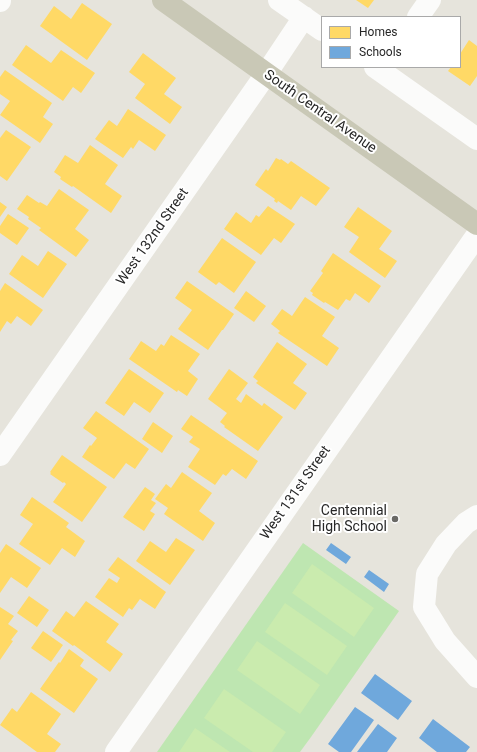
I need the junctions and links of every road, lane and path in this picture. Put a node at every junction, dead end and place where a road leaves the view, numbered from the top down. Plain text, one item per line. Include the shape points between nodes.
1 (163, 0) edge
2 (279, 0) edge
3 (430, 0) edge
4 (419, 16) edge
5 (304, 17) junction
6 (321, 29) edge
7 (379, 68) edge
8 (266, 74) junction
9 (477, 139) edge
10 (477, 224) edge
11 (477, 235) edge
12 (0, 455) edge
13 (477, 516) edge
14 (477, 677) edge
15 (116, 752) edge

1 - 8 main road, South Central Avenue
2 - 5 street
3 - 4 street
5 - 6 street
5 - 8 street, West 132nd Street
7 - 9 street
8 - 10 main road, South Central Avenue
8 - 12 street, West 132nd Street
11 - 15 street, West 131st Street
13 - 14 street via 466,523 446,544 427,574 424,607 445,641

